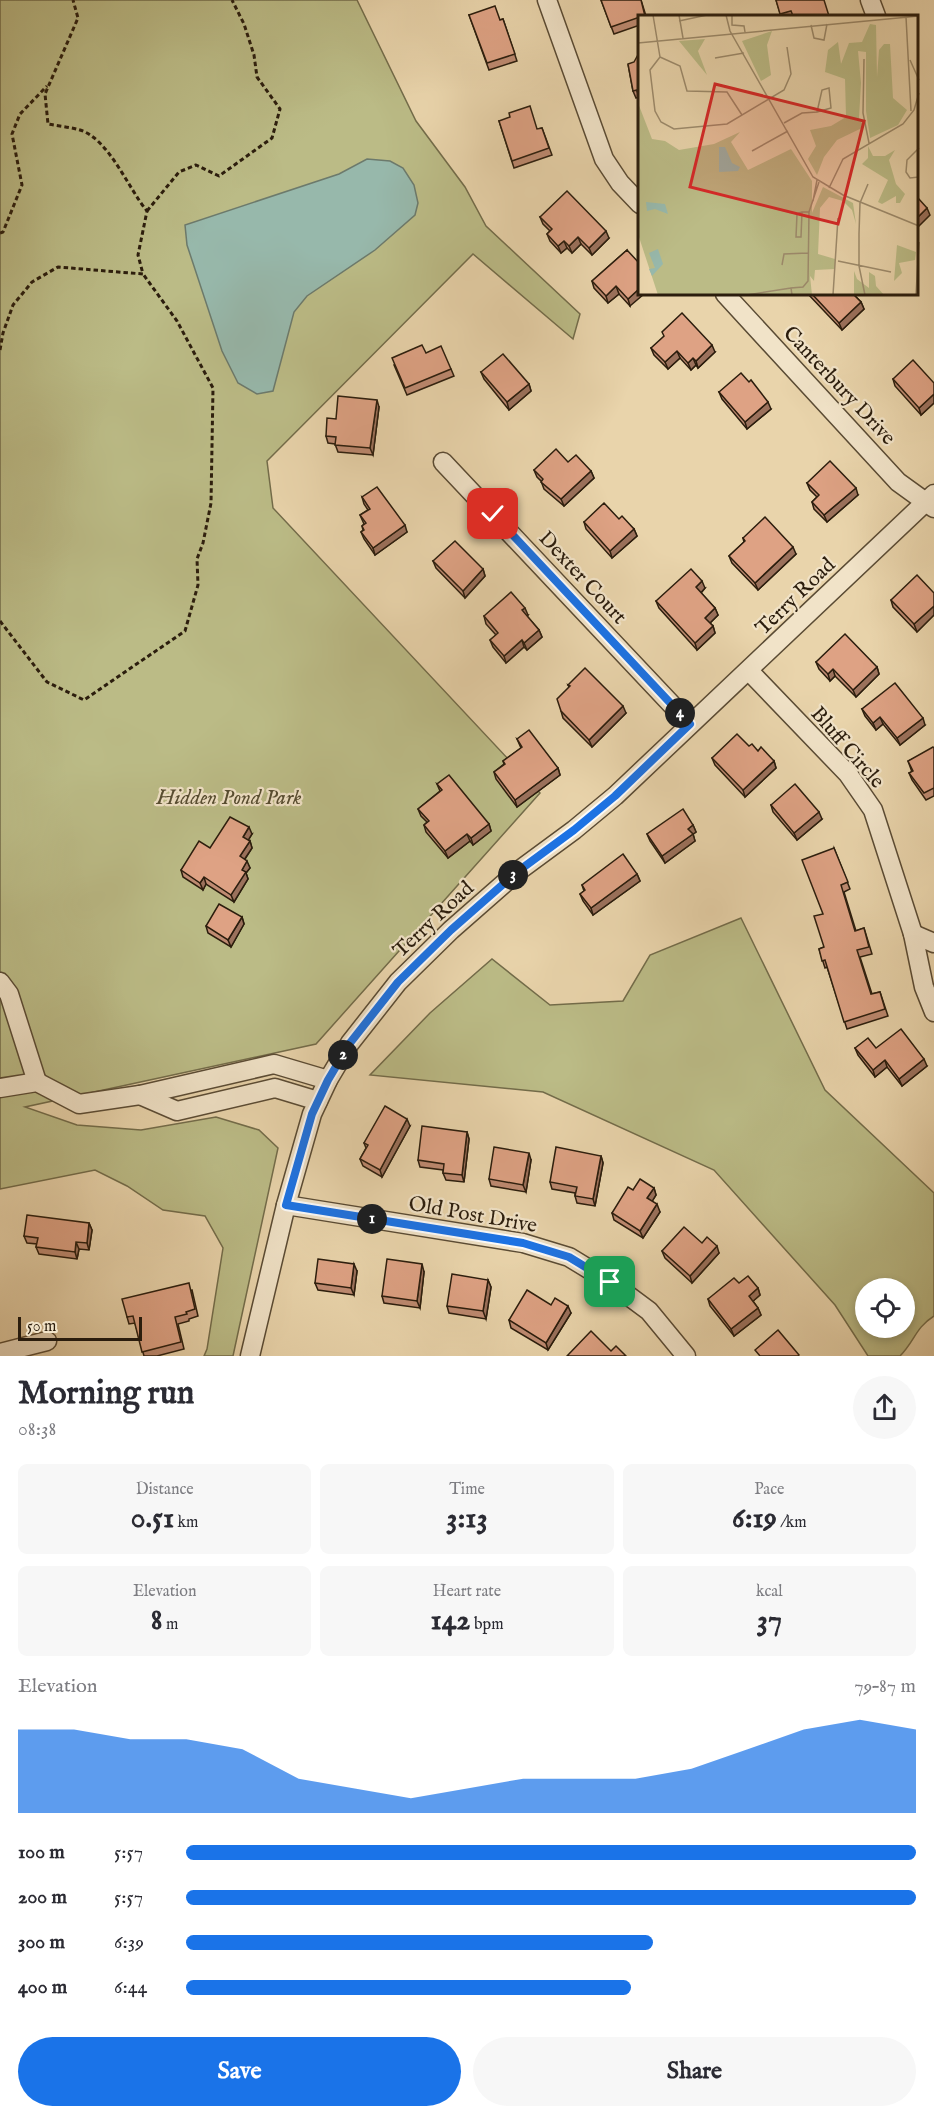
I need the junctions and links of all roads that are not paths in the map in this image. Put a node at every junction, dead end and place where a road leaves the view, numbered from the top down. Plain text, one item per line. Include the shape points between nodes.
1 (547, 0) edge
2 (870, 0) edge
3 (876, 15) edge
4 (638, 202) edge
5 (729, 296) edge
6 (443, 462) dead end
7 (931, 501) edge
8 (748, 671) junction
9 (690, 724) junction
10 (913, 934) junction
11 (934, 943) edge
12 (0, 982) edge
13 (934, 1012) edge
14 (9, 1020) edge
15 (328, 1080) junction
16 (37, 1082) junction
17 (0, 1088) edge
18 (140, 1095) junction
19 (318, 1101) junction
20 (286, 1205) junction
21 (47, 1341) dead end
22 (0, 1353) edge
23 (250, 1356) edge
24 (686, 1356) edge

1 - 4 street via 604,159
2 - 3 street
5 - 7 street, Canterbury Drive via 898,482
6 - 9 street, Dexter Court
7 - 8 street, Terry Road
8 - 9 street, Terry Road
8 - 10 street, Bluff Circle via 848,774 873,810
9 - 15 street, Terry Road via 615,796 517,872 398,982 350,1043
10 - 11 street
10 - 13 street, Bluff Circle via 924,987
12 - 14 street via 9,994
14 - 16 street
15 - 18 street via 274,1064
15 - 19 street, Terry Road
16 - 17 street
16 - 18 street via 79,1104
18 - 19 street via 177,1111 275,1088
19 - 20 street, Terry Road
20 - 23 street, Terry Road
20 - 24 street, Old Post Drive via 523,1243 569,1257 649,1311
21 - 22 street

